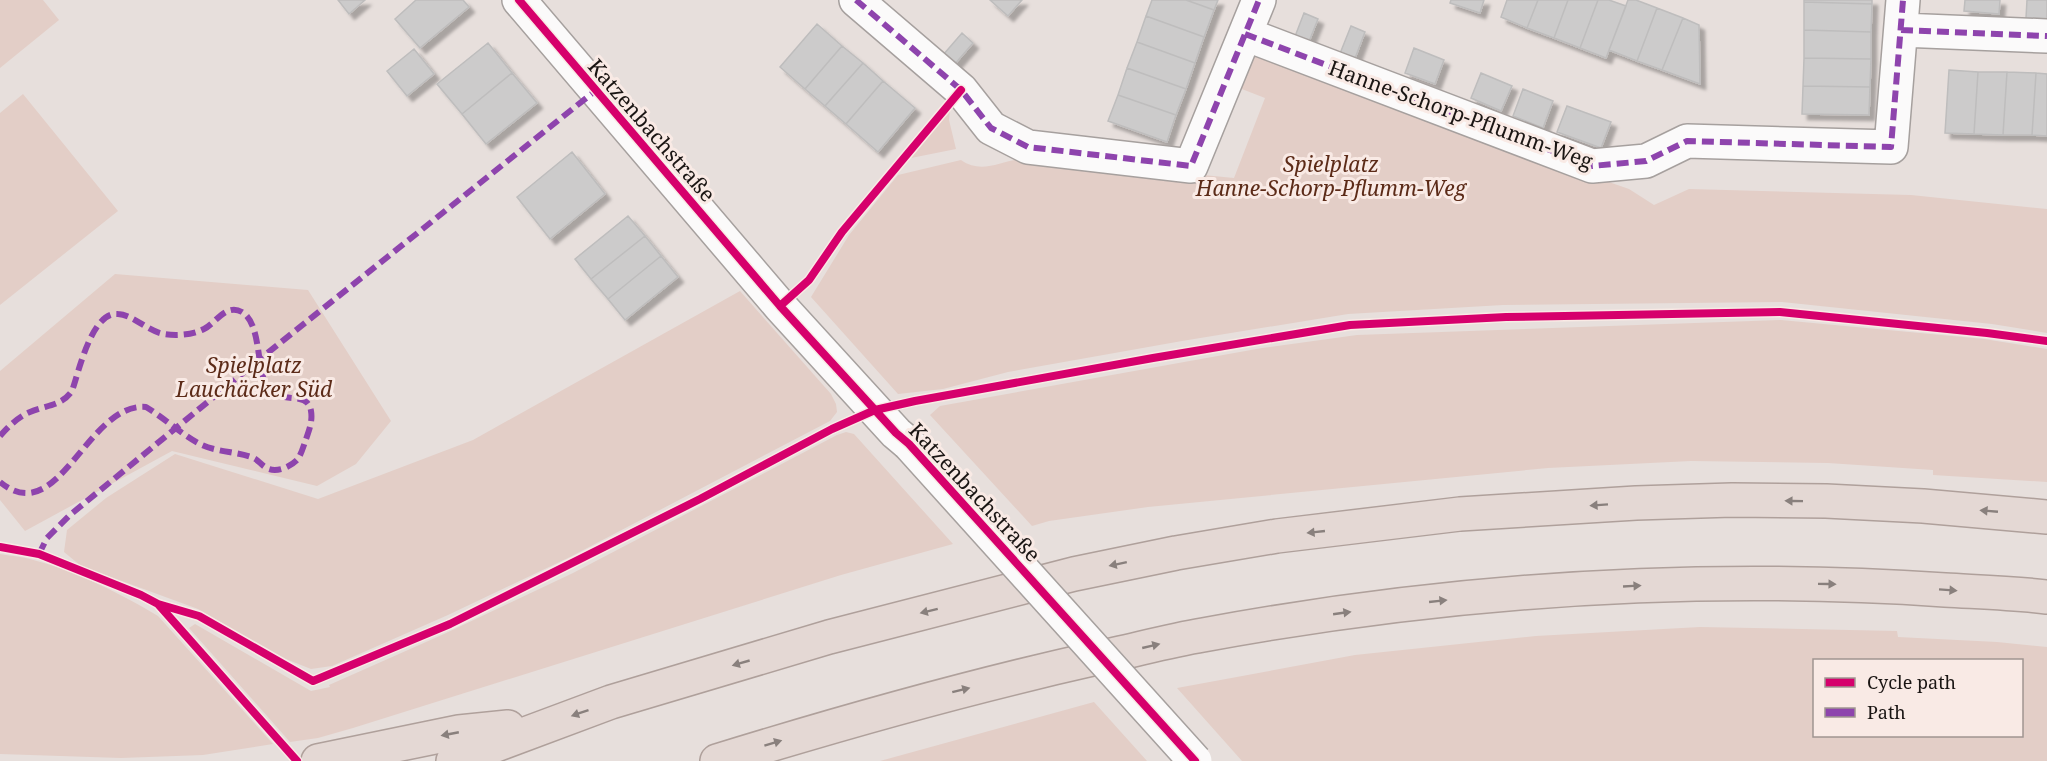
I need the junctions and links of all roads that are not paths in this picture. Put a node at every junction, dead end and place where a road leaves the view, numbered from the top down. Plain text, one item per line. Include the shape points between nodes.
1 (519, 0) edge
2 (856, 0) edge
3 (1258, 0) edge
4 (1902, 15) edge
5 (1245, 34) junction
6 (2047, 36) edge
7 (2047, 517) edge
8 (2047, 597) edge
9 (550, 723) junction
10 (318, 761) edge
11 (453, 761) edge
12 (717, 761) edge
13 (1195, 761) edge

1 - 13 street, Katzenbachstraße, bridge via 780,306
2 - 5 street via 961,90 991,128 1028,147 1191,166
3 - 5 street
4 - 5 street, Hanne-Schorp-Pflumm-Weg via 1891,147 1687,141 1646,160 1592,166
4 - 6 street
7 -> 9 highway via 1826,501 1636,503 1460,514 1232,544 1074,574 829,637
12 -> 8 highway via 834,724 1026,674 1200,635 1380,607 1566,589 1754,583 1890,586
9 -> 10 highway via 459,732
9 - 11 highway

